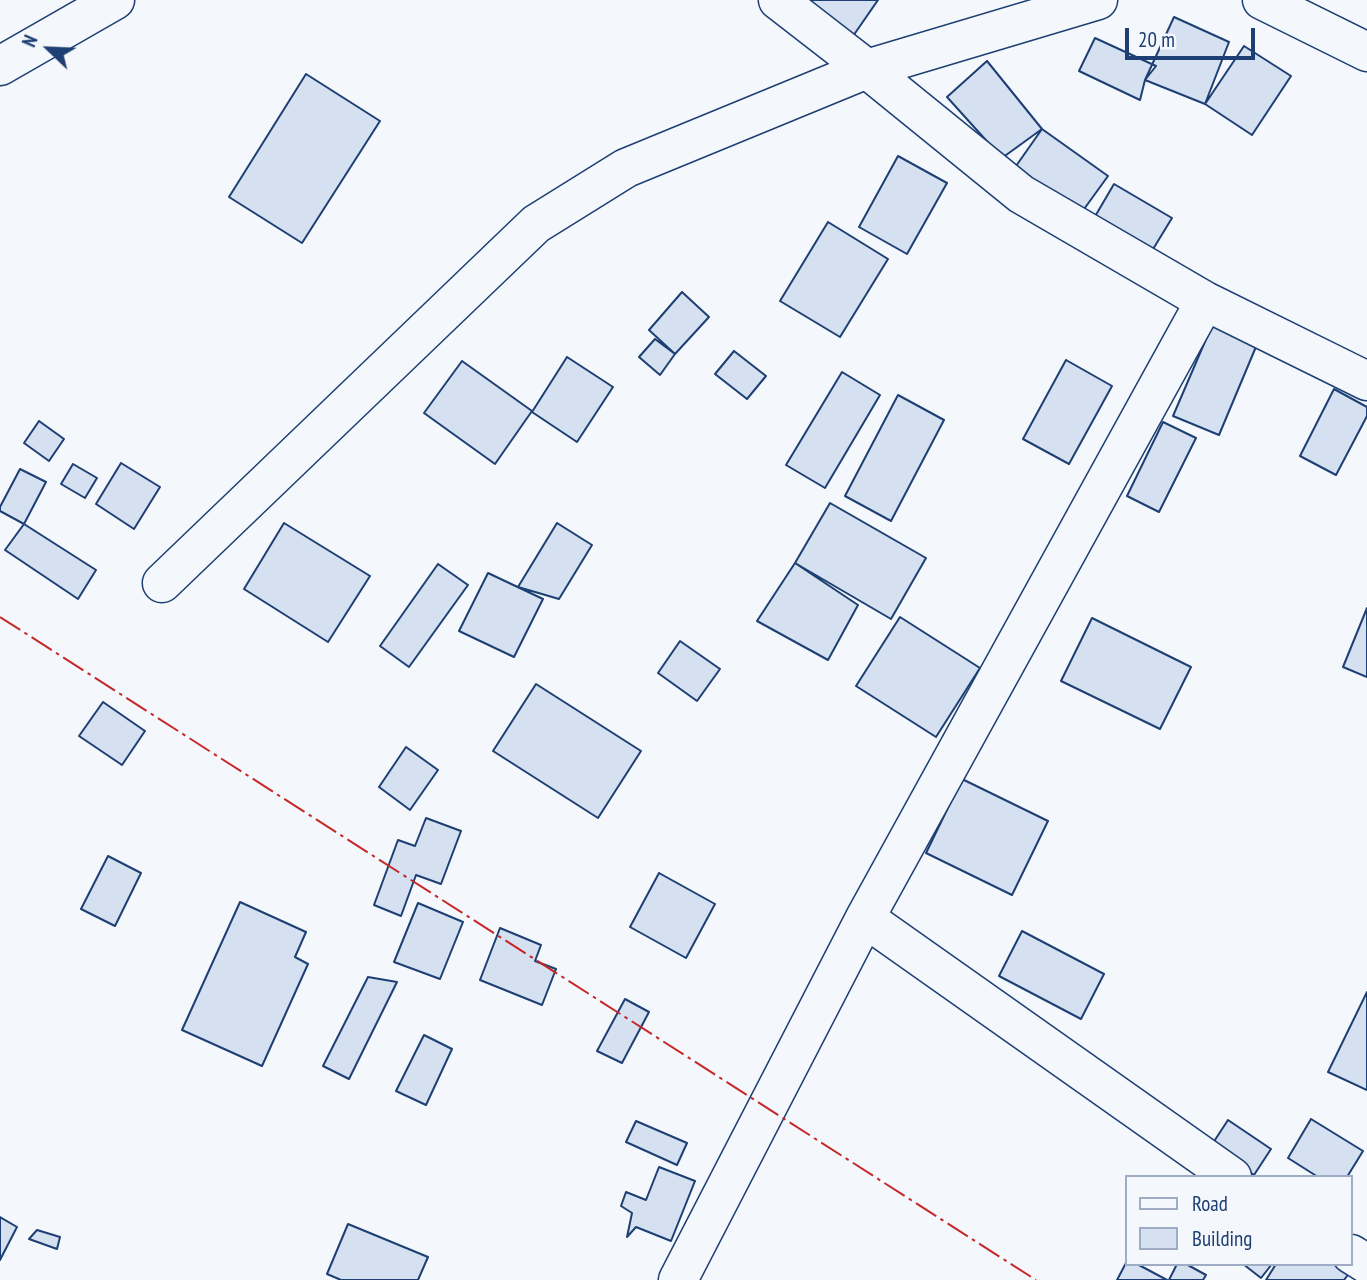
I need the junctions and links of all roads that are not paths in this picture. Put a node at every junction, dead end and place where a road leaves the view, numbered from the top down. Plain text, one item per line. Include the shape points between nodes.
1 (115, 0) edge
2 (778, 0) edge
3 (1098, 0) edge
4 (1262, 0) edge
5 (1367, 52) edge
6 (0, 66) edge
7 (867, 69) junction
8 (1205, 301) junction
9 (1367, 381) edge
10 (162, 583) dead end
11 (865, 918) junction
12 (1229, 1175) edge
13 (678, 1280) edge

1 - 6 main road
2 - 7 main road
3 - 7 main road
4 - 5 main road
7 - 8 main road via 1021,194
7 - 10 main road via 626,168 536,224
8 - 9 main road
8 - 11 main road
11 - 12 main road
11 - 13 main road

